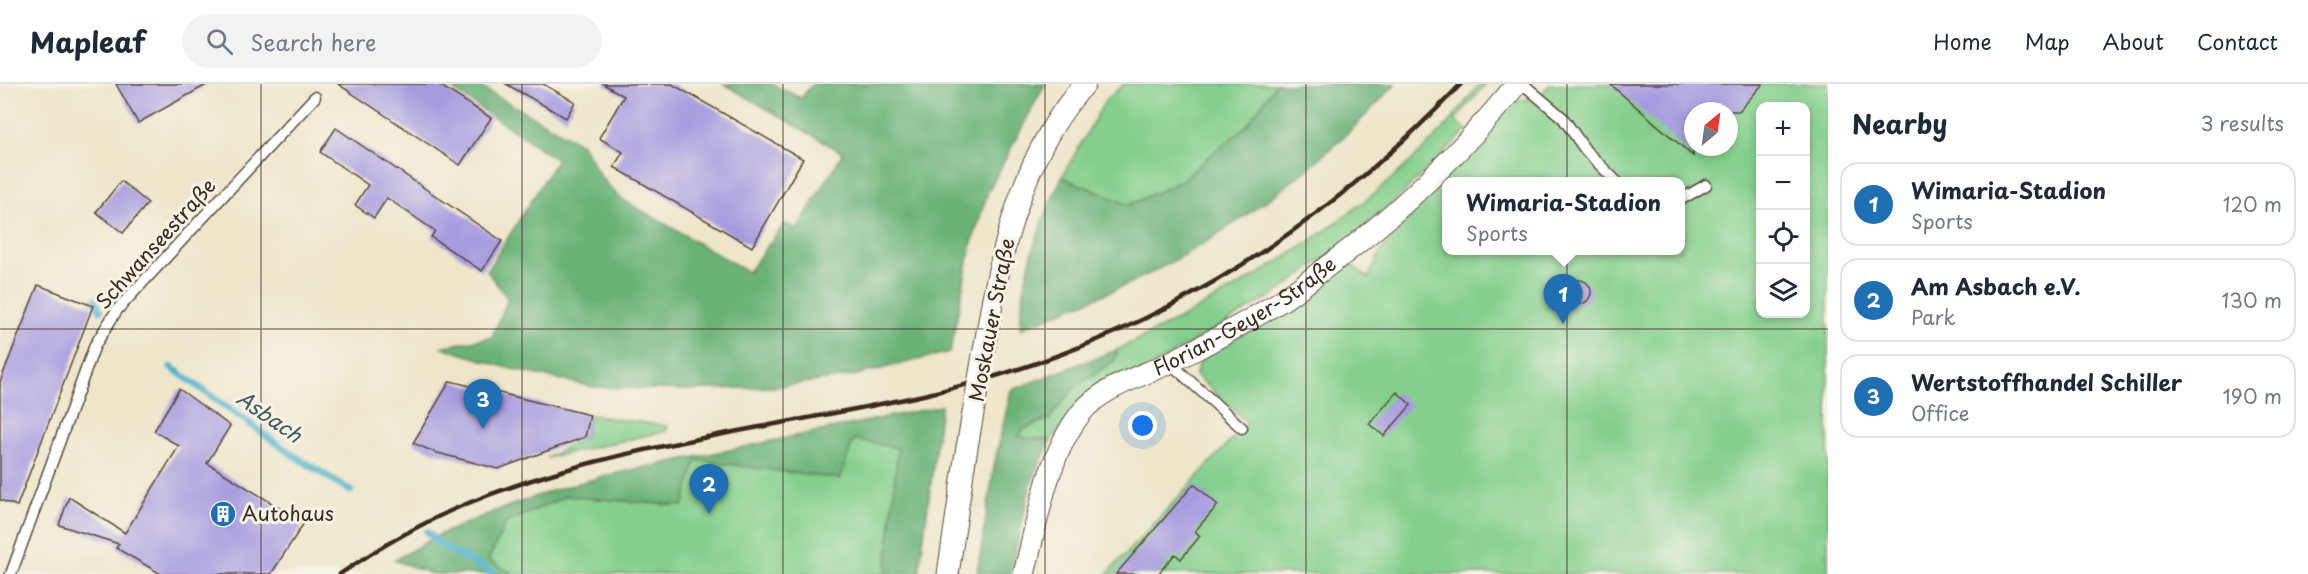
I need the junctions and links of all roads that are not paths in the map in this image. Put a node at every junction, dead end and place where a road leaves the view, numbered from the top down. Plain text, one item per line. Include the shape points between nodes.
1 (1085, 84) edge
2 (1517, 84) edge
3 (1524, 84) edge
4 (315, 97) dead end
5 (1612, 177) edge
6 (1706, 185) dead end
7 (1685, 197) edge
8 (1170, 363) junction
9 (1242, 428) dead end
10 (11, 574) edge
11 (948, 574) edge
12 (1024, 574) edge

1 - 11 street, Moskauer Straße, bridge via 1067,106 1027,182 1004,250
2 - 8 street, Florian-Geyer-Straße via 1478,132 1388,220 1281,302
3 - 5 lane via 1563,118 1586,151
4 - 10 lane, Schwanseestraße via 117,310 95,345
6 - 7 lane
8 - 9 lane
8 - 12 street, Florian-Geyer-Straße via 1104,393 1082,412 1051,468

